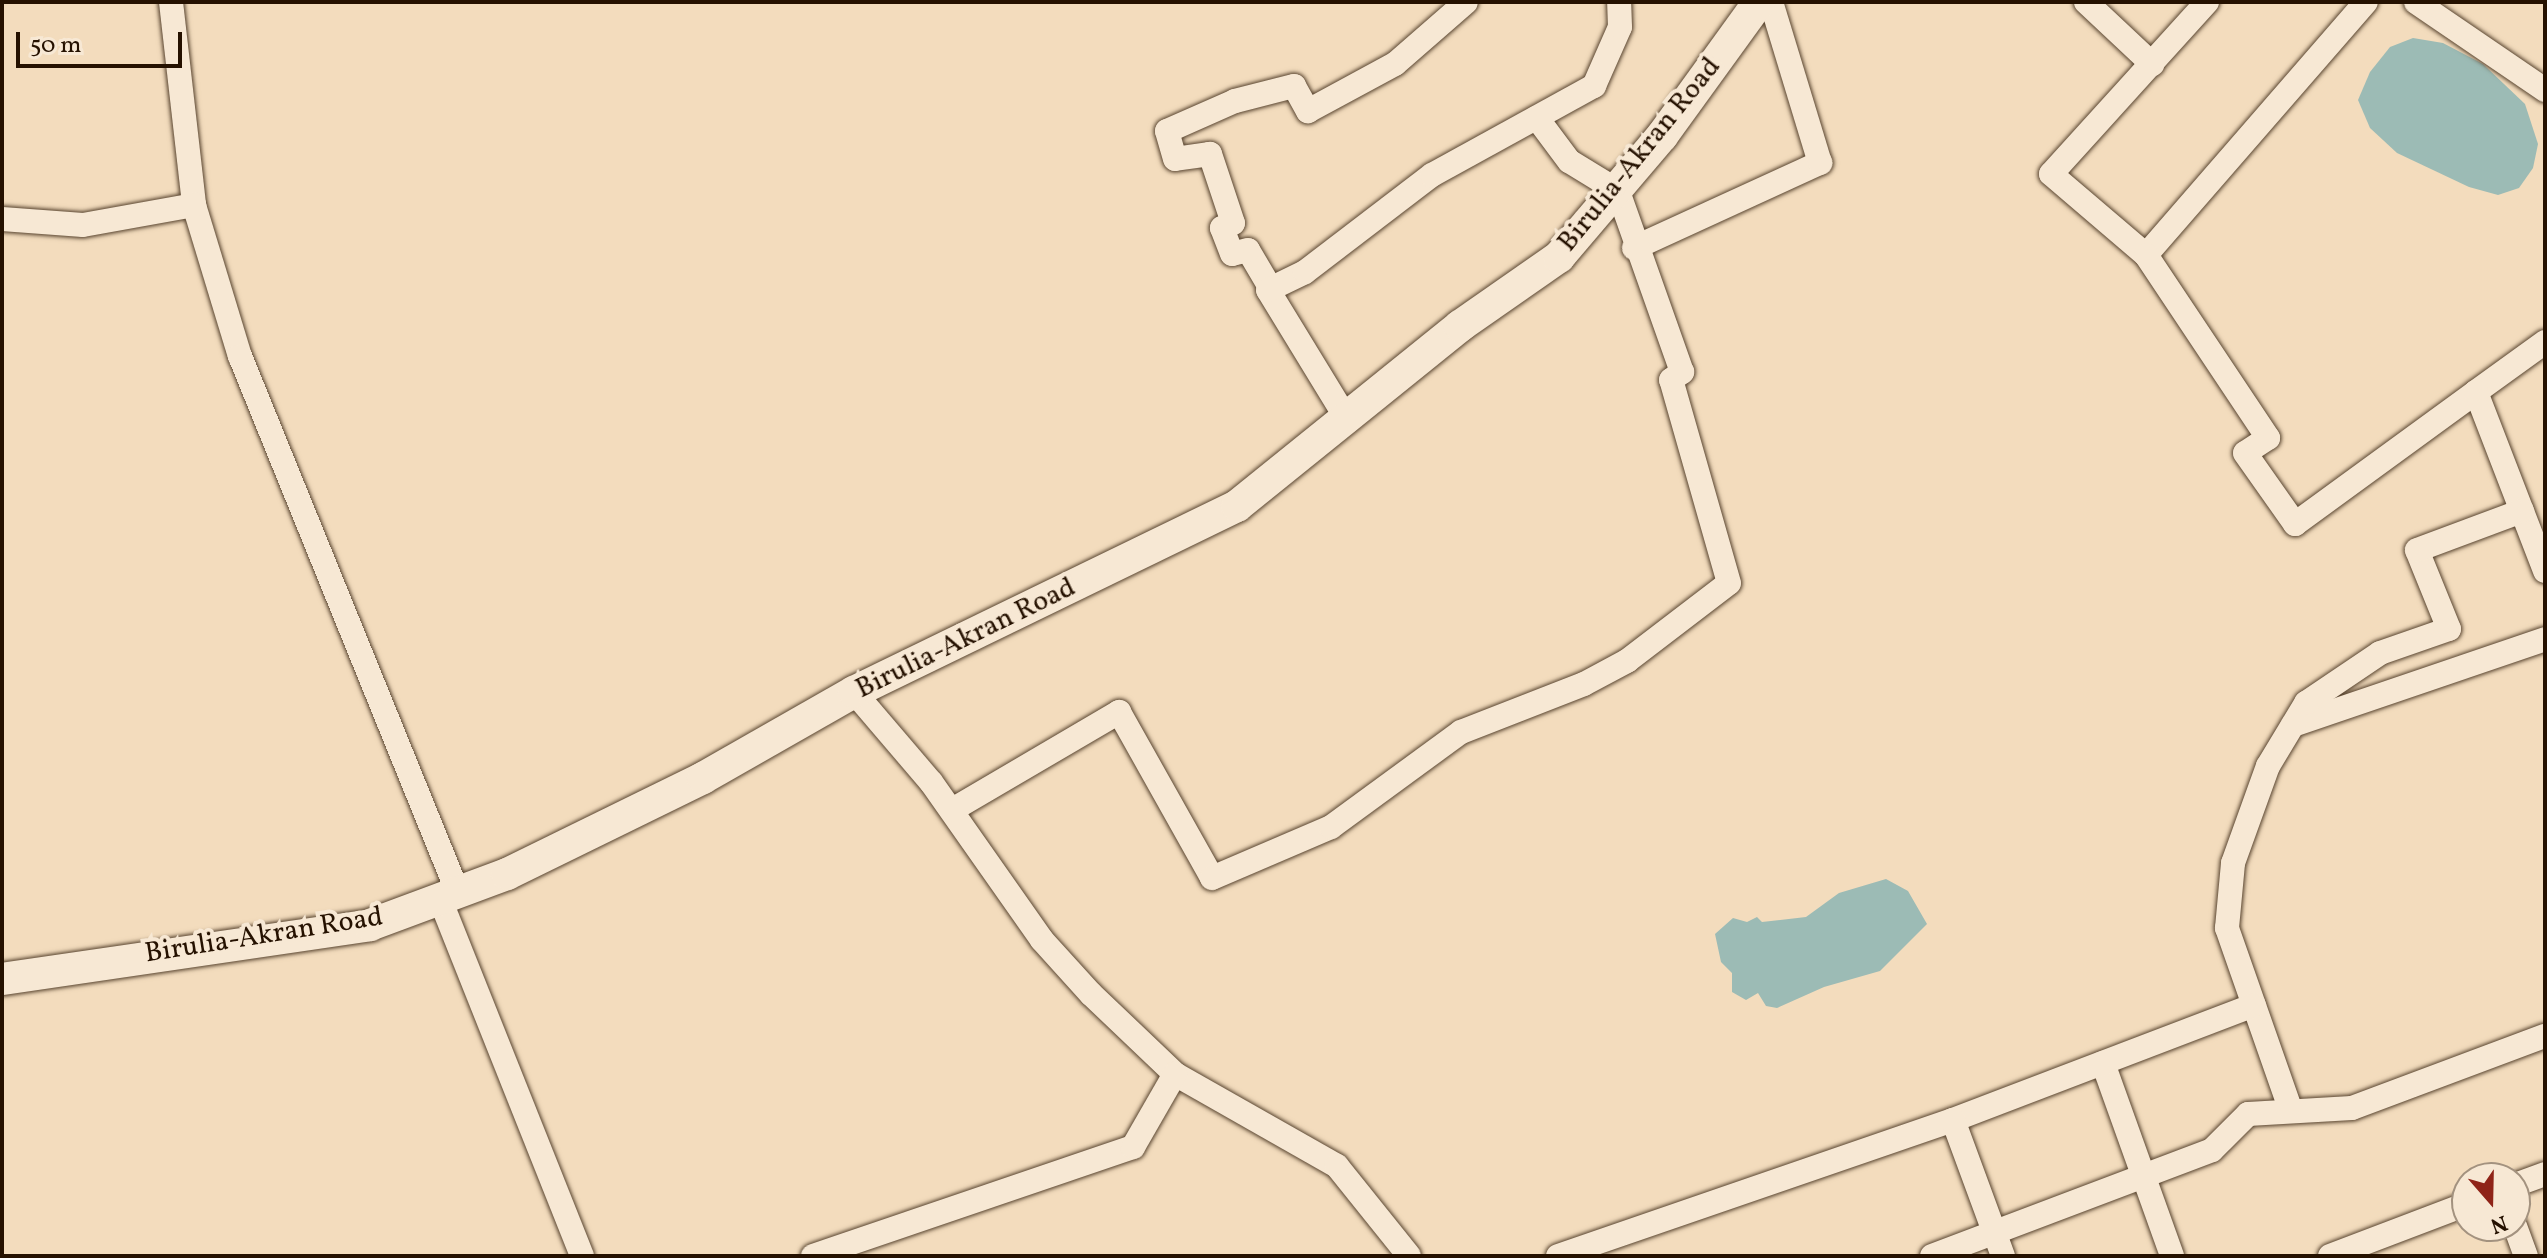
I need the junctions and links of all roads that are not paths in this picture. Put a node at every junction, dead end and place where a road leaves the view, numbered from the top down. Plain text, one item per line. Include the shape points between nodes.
1 (171, 2) edge
2 (1466, 2) edge
3 (1619, 2) edge
4 (1759, 2) edge
5 (1771, 2) edge
6 (2086, 2) edge
7 (2207, 2) edge
8 (2366, 2) edge
9 (2416, 2) edge
10 (2152, 64) junction
11 (2545, 90) edge
12 (1537, 118) junction
13 (1618, 191) junction
14 (194, 205) junction
15 (2, 219) edge
16 (1634, 248) junction
17 (2146, 255) junction
18 (1271, 289) junction
19 (2545, 342) edge
20 (2476, 392) junction
21 (1348, 421) junction
22 (2531, 515) edge
23 (2545, 571) edge
24 (2545, 639) edge
25 (854, 692) junction
26 (2293, 725) junction
27 (952, 810) junction
28 (449, 896) junction
29 (2, 979) edge
30 (2254, 1005) junction
31 (2545, 1036) edge
32 (2103, 1063) junction
33 (1175, 1074) junction
34 (2291, 1111) junction
35 (1953, 1120) junction
36 (2145, 1176) junction
37 (2451, 1210) edge
38 (1998, 1245) edge
39 (582, 1256) edge
40 (813, 1256) edge
41 (1409, 1256) edge
42 (1558, 1256) edge
43 (1932, 1256) edge
44 (2172, 1256) edge
45 (2330, 1256) edge

1 - 14 street
2 - 18 street via 1395,64 1308,111 1294,86 1235,101 1167,131 1175,159 1210,154 1233,223 1222,228 1232,254 1248,250
3 - 12 street via 1620,27 1594,86
4 - 13 street, Birulia-Akran Road
5 - 16 street via 1820,163
6 - 10 street
7 - 10 street
8 - 17 street
9 - 11 street
10 - 17 street via 2051,174
12 - 13 street via 1569,161
12 - 18 street via 1432,175 1305,272
13 - 16 street
13 - 21 street, Birulia-Akran Road via 1559,257 1460,326
14 - 15 street via 83,225
14 - 28 street via 240,356
16 - 27 street via 1682,372 1671,380 1729,583 1627,661 1584,684 1472,727 1331,827 1212,878 1119,712
17 - 20 street via 2268,438 2245,453 2295,524
18 - 21 street
19 - 20 street
20 - 22 street
21 - 25 street, Birulia-Akran Road via 1237,506
22 - 23 street
22 - 26 street via 2417,550 2449,629 2380,653 2306,703
24 - 26 street
25 - 27 street
25 - 28 street, Birulia-Akran Road via 703,778
26 - 30 street via 2268,766 2233,863 2227,928
27 - 33 street via 1042,940
28 - 29 street, Birulia-Akran Road via 370,925
28 - 39 street
30 - 32 street
30 - 34 street
31 - 34 street via 2352,1108
32 - 35 street
32 - 36 street
33 - 40 street via 1133,1147
33 - 41 street via 1337,1166
34 - 36 street via 2248,1114 2212,1150
35 - 38 street
35 - 42 street
36 - 38 street
36 - 44 street
37 - 45 street
38 - 43 street

